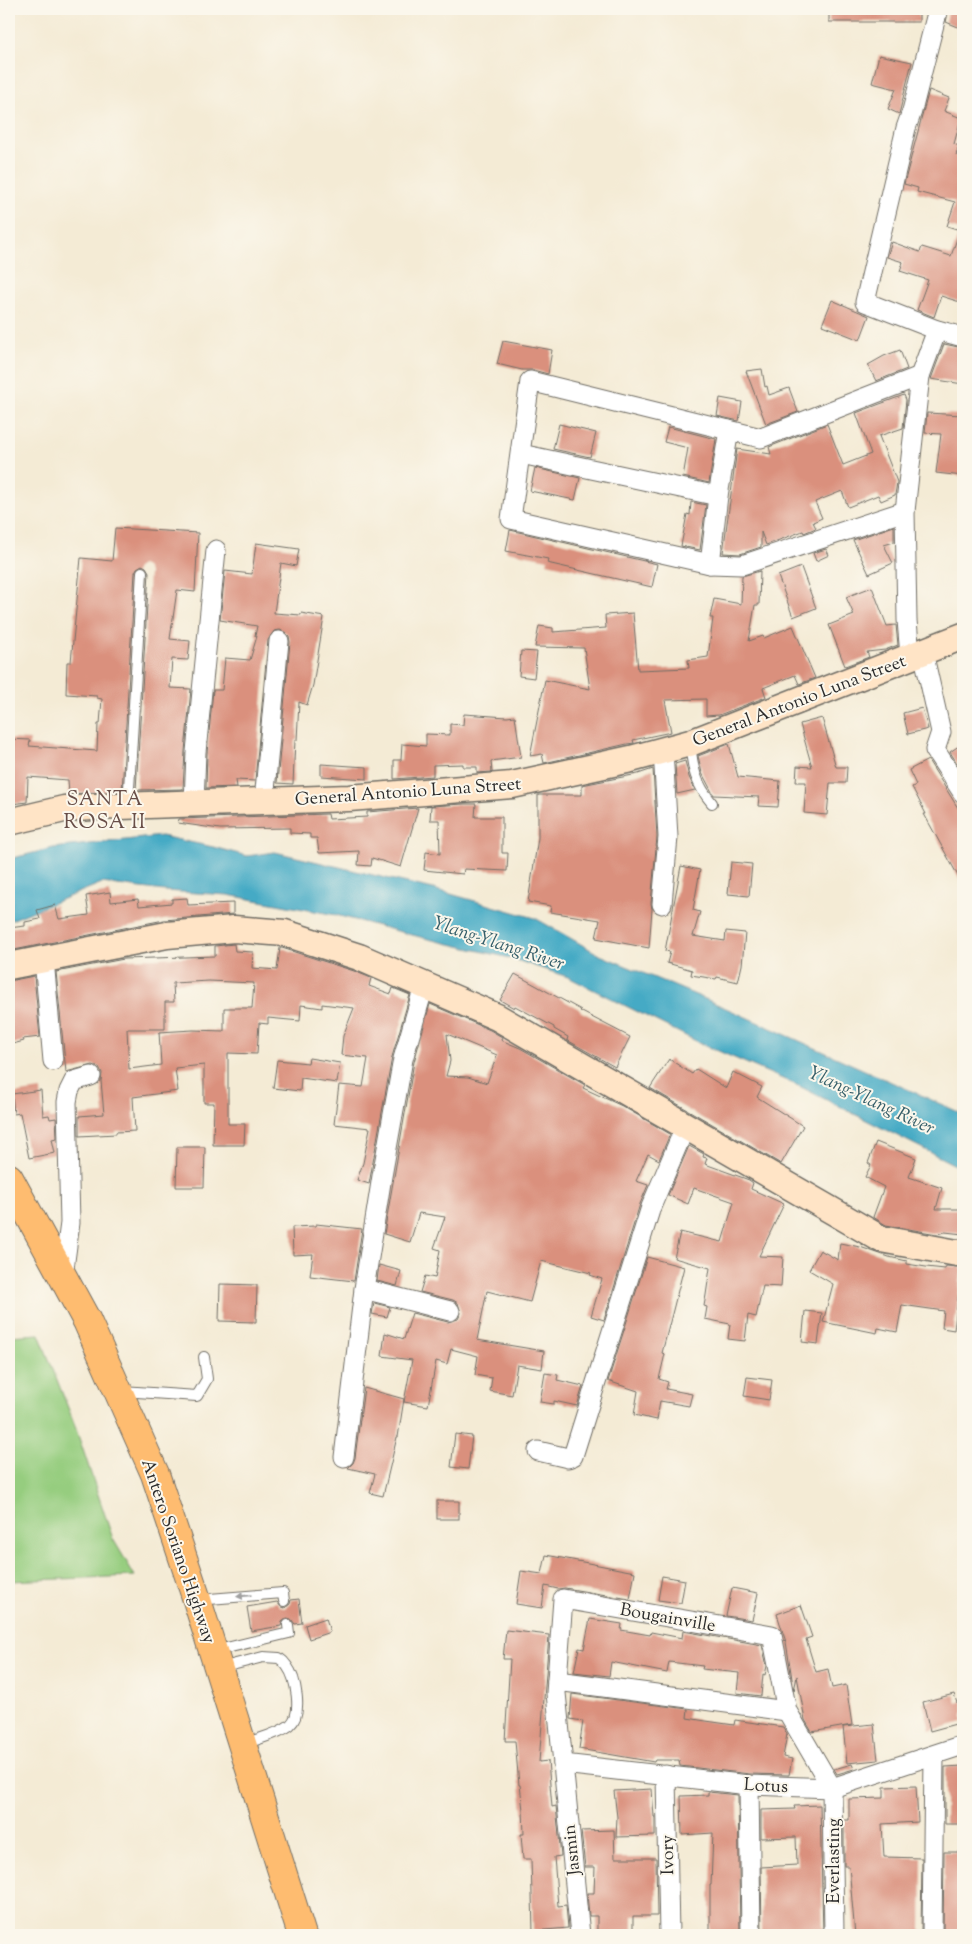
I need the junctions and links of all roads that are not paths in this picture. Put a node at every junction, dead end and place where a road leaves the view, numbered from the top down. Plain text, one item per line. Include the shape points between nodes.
1 (938, 9) edge
2 (937, 330) junction
3 (963, 337) edge
4 (920, 376) junction
5 (729, 430) junction
6 (521, 454) junction
7 (718, 496) junction
8 (905, 511) junction
9 (216, 550) dead end
10 (710, 564) junction
11 (142, 572) dead end
12 (963, 636) edge
13 (279, 641) dead end
14 (917, 654) junction
15 (690, 743) junction
16 (663, 750) junction
17 (963, 791) edge
18 (264, 801) junction
19 (712, 803) dead end
20 (194, 804) junction
21 (128, 806) junction
22 (9, 822) edge
23 (662, 904) dead end
24 (44, 959) junction
25 (9, 966) edge
26 (424, 986) junction
27 (54, 1061) dead end
28 (91, 1076) dead end
29 (686, 1125) junction
30 (10, 1181) edge
31 (963, 1252) edge
32 (63, 1276) junction
33 (364, 1289) junction
34 (450, 1311) dead end
35 (204, 1357) dead end
36 (119, 1391) junction
37 (538, 1451) dead end
38 (344, 1457) dead end
39 (197, 1600) junction
40 (284, 1601) dead end
41 (288, 1625) dead end
42 (216, 1660) junction
43 (557, 1681) junction
44 (787, 1711) junction
45 (242, 1744) junction
46 (963, 1745) edge
47 (934, 1756) junction
48 (563, 1764) junction
49 (666, 1775) junction
50 (750, 1784) junction
51 (832, 1788) junction
52 (302, 1935) edge
53 (580, 1935) edge
54 (669, 1935) edge
55 (751, 1935) edge
56 (834, 1935) edge
57 (932, 1935) edge

1 - 2 street via 865,302
2 - 3 street
2 - 4 street
4 - 5 street via 761,438
4 - 8 street
5 - 6 street via 530,381
5 - 7 street
6 - 7 street
6 - 10 street via 511,519
7 - 10 street
8 - 10 street via 742,565
8 - 14 street via 907,620
9 - 20 street
11 - 21 lane
12 - 14 street, General Antonio Luna Street
13 - 18 street
14 - 15 street, General Antonio Luna Street
14 - 17 street via 941,732 935,750
15 - 16 street, General Antonio Luna Street
15 - 19 lane via 694,774
16 - 18 street, General Antonio Luna Street via 512,785
16 - 23 street via 668,837
18 - 20 street, General Antonio Luna Street
20 - 21 street, General Antonio Luna Street
21 - 22 street, General Antonio Luna Street via 64,809
24 - 25 street
24 - 26 street via 167,935 234,929 285,933 359,957
24 - 27 street
26 - 29 street via 497,1017
26 - 33 street via 403,1059
28 - 32 street via 74,1081 69,1091 70,1223
29 - 31 street via 881,1238
29 - 37 street via 651,1207 573,1456 568,1458
30 - 32 main road, Antero Soriano Highway
32 - 36 main road, Antero Soriano Highway
33 - 34 street
33 - 38 street
35 - 36 lane via 207,1379 197,1396
36 - 39 main road, Antero Soriano Highway via 155,1474
40 -> 39 lane via 283,1593
39 - 42 main road, Antero Soriano Highway
41 - 42 lane via 289,1633
42 - 45 main road, Antero Soriano Highway
42 - 45 lane via 279,1658 288,1667 296,1690 298,1710 292,1723 280,1732
43 - 44 street
43 - 44 street, Bougainville via 563,1599 772,1635
43 - 48 street, Bougainville
44 - 51 street, Bougainville
45 - 52 main road, Antero Soriano Highway
46 - 47 street, Lotus
47 - 51 street, Lotus
47 - 57 street
48 - 49 street, Lotus
48 - 53 street, Jasmin
49 - 50 street, Lotus
49 - 54 street, Ivory
50 - 51 street, Lotus
50 - 55 street
51 - 56 street, Everlasting

